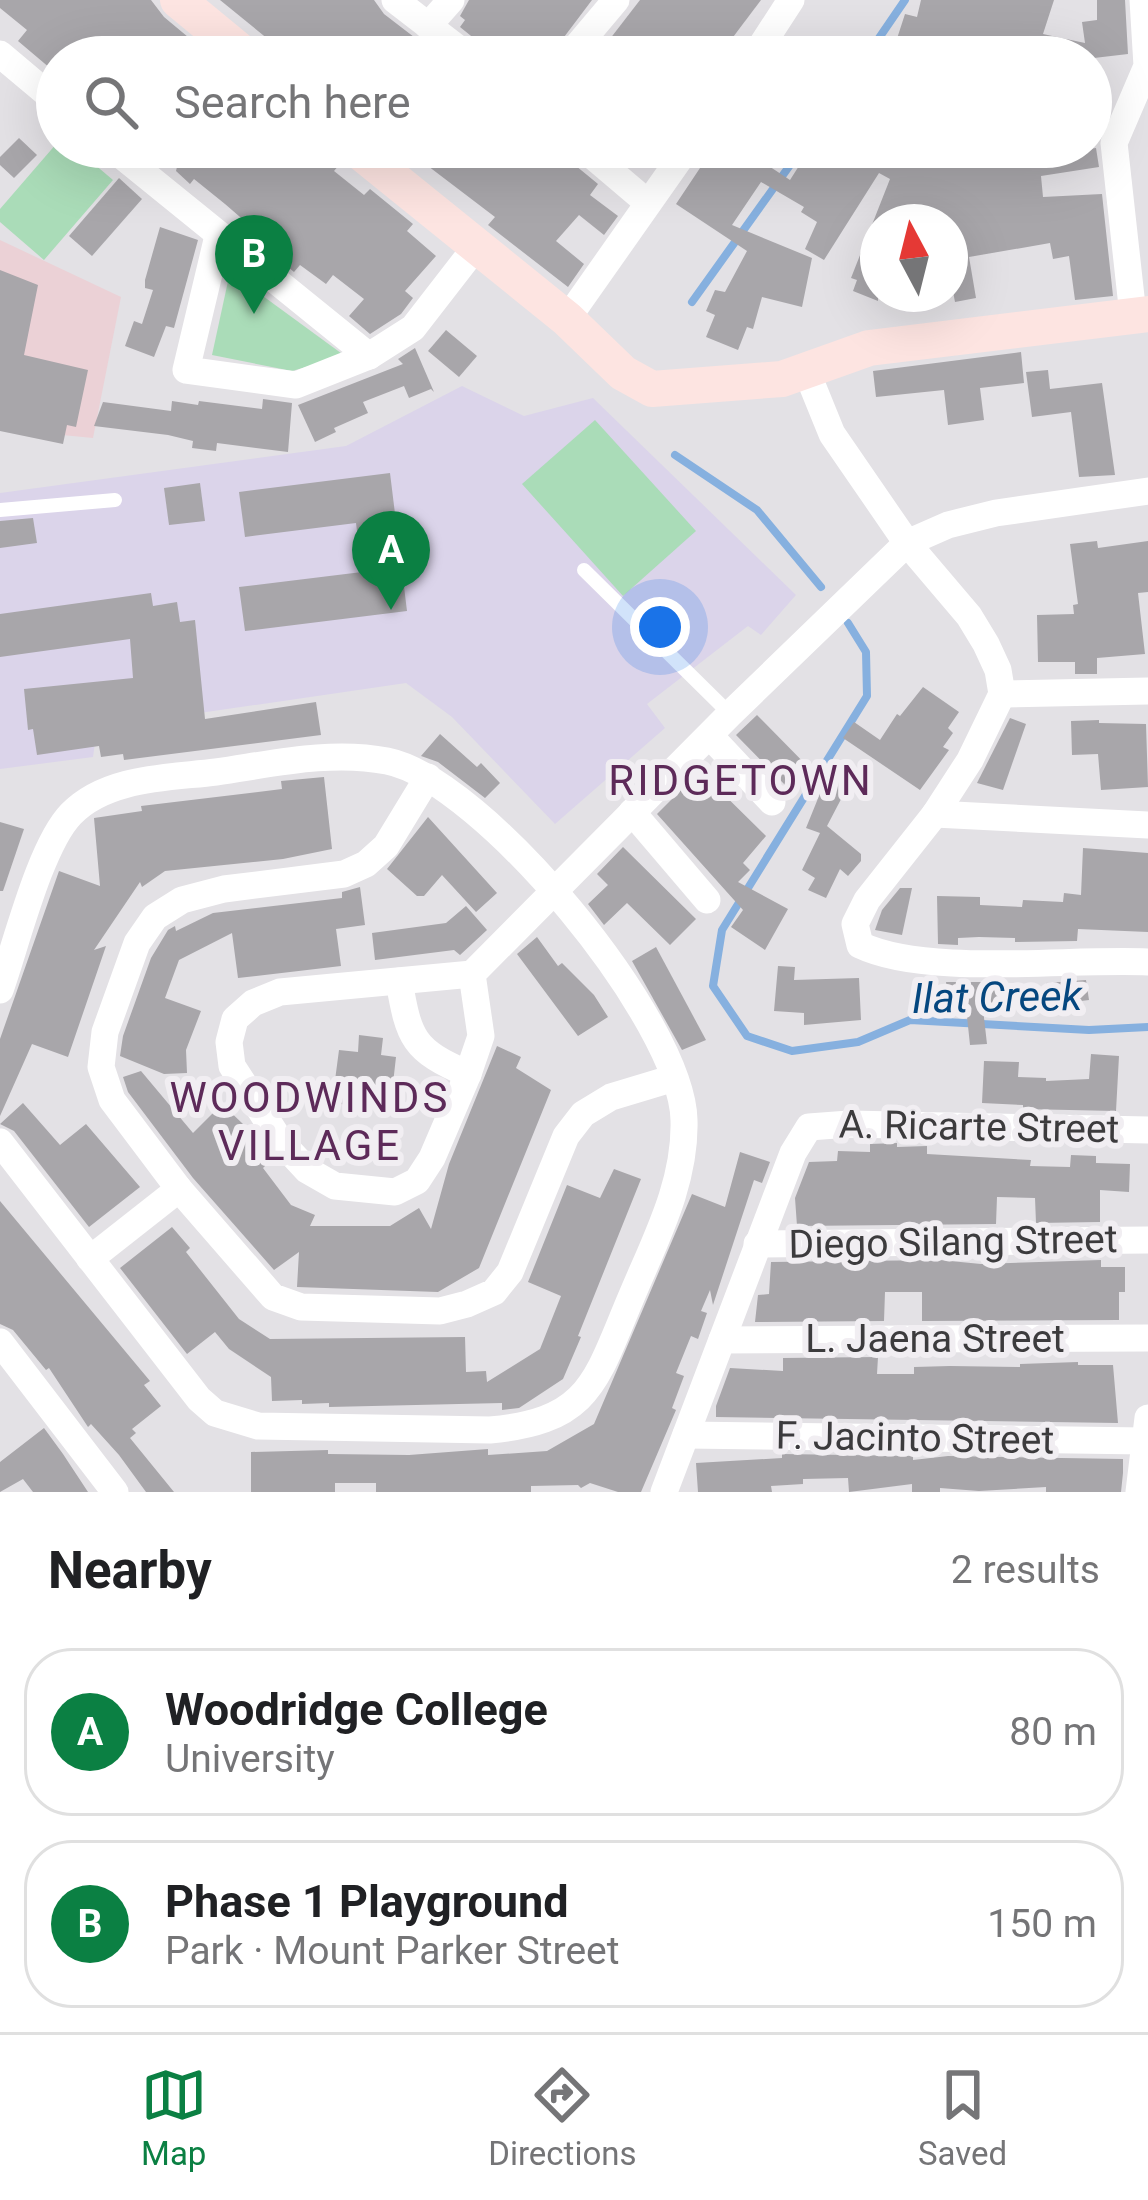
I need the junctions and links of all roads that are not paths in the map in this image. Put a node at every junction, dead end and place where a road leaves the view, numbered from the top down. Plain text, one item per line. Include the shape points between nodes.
1 (178, 0) edge
2 (395, 0) edge
3 (451, 0) edge
4 (616, 0) edge
5 (791, 0) edge
6 (1143, 0) edge
7 (428, 26) junction
8 (222, 36) edge
9 (441, 36) edge
10 (586, 36) edge
11 (768, 36) edge
12 (0, 54) edge
13 (36, 84) edge
14 (136, 168) edge
15 (379, 168) edge
16 (606, 168) edge
17 (673, 168) edge
18 (648, 203) junction
19 (218, 236) junction
20 (475, 248) junction
21 (1141, 314) edge
22 (567, 319) junction
23 (370, 356) junction
24 (806, 370) junction
25 (1148, 491) edge
26 (115, 500) dead end
27 (0, 510) edge
28 (907, 544) junction
29 (584, 570) dead end
30 (1148, 691) edge
31 (1002, 694) junction
32 (730, 714) junction
33 (710, 736) junction
34 (428, 777) junction
35 (772, 802) dead end
36 (632, 812) junction
37 (935, 814) junction
38 (1148, 825) edge
39 (554, 892) junction
40 (707, 900) dead end
41 (1148, 962) edge
42 (472, 974) junction
43 (399, 981) junction
44 (0, 988) edge
45 (468, 1074) junction
46 (674, 1078) junction
47 (1148, 1130) edge
48 (0, 1142) edge
49 (179, 1189) junction
50 (1148, 1240) edge
51 (758, 1244) junction
52 (90, 1259) junction
53 (1148, 1338) edge
54 (722, 1340) junction
55 (0, 1342) edge
56 (1147, 1429) edge
57 (686, 1435) junction
58 (115, 1492) edge
59 (664, 1492) edge
60 (1139, 1492) edge

1 - 8 street
2 - 7 street
3 - 7 street
4 - 10 street
5 - 11 street
6 - 21 street via 1147,66 1114,143
7 - 9 street
12 - 13 street
14 - 19 street
15 - 20 street
16 - 18 street
17 - 18 street
18 - 22 street
19 - 23 street
19 - 23 street via 186,370 296,386
20 - 22 street
20 - 23 street via 413,328
21 - 24 street via 869,348
22 - 24 street via 623,373 652,389
24 - 28 street via 832,434
25 - 28 street via 996,513
26 - 27 lane
28 - 31 street via 977,630
28 - 32 street
29 - 32 lane
30 - 31 street
31 - 37 street
32 - 33 street
33 - 35 street
33 - 36 street
34 - 39 street
34 - 44 street via 390,762 332,756 126,784 92,797 53,839
34 - 49 street via 366,865 182,899 155,917 137,943 101,1067 112,1100
36 - 39 street
36 - 40 street
37 - 38 street
37 - 41 street via 867,900 855,924 860,945 880,955 964,963
39 - 42 street
39 - 46 street via 635,997
42 - 43 street
42 - 45 street via 481,1036
43 - 45 street via 416,1044
43 - 45 street via 280,992 235,1019 232,1066 281,1142 334,1186 395,1192 417,1181 432,1158
46 - 49 street via 583,1114 566,1136 510,1272 494,1292 440,1311 301,1307 273,1297
46 - 52 street via 684,1115 672,1200 599,1373 554,1418 490,1430 233,1421 199,1400
47 - 51 street, A. Ricarte Street via 809,1127
48 - 52 street
49 - 52 street
50 - 51 street, Diego Silang Street
51 - 54 street
53 - 54 street, L. Jaena Street
54 - 57 street
55 - 58 street
56 - 57 street, F. Jacinto Street
56 - 60 street
57 - 59 street

